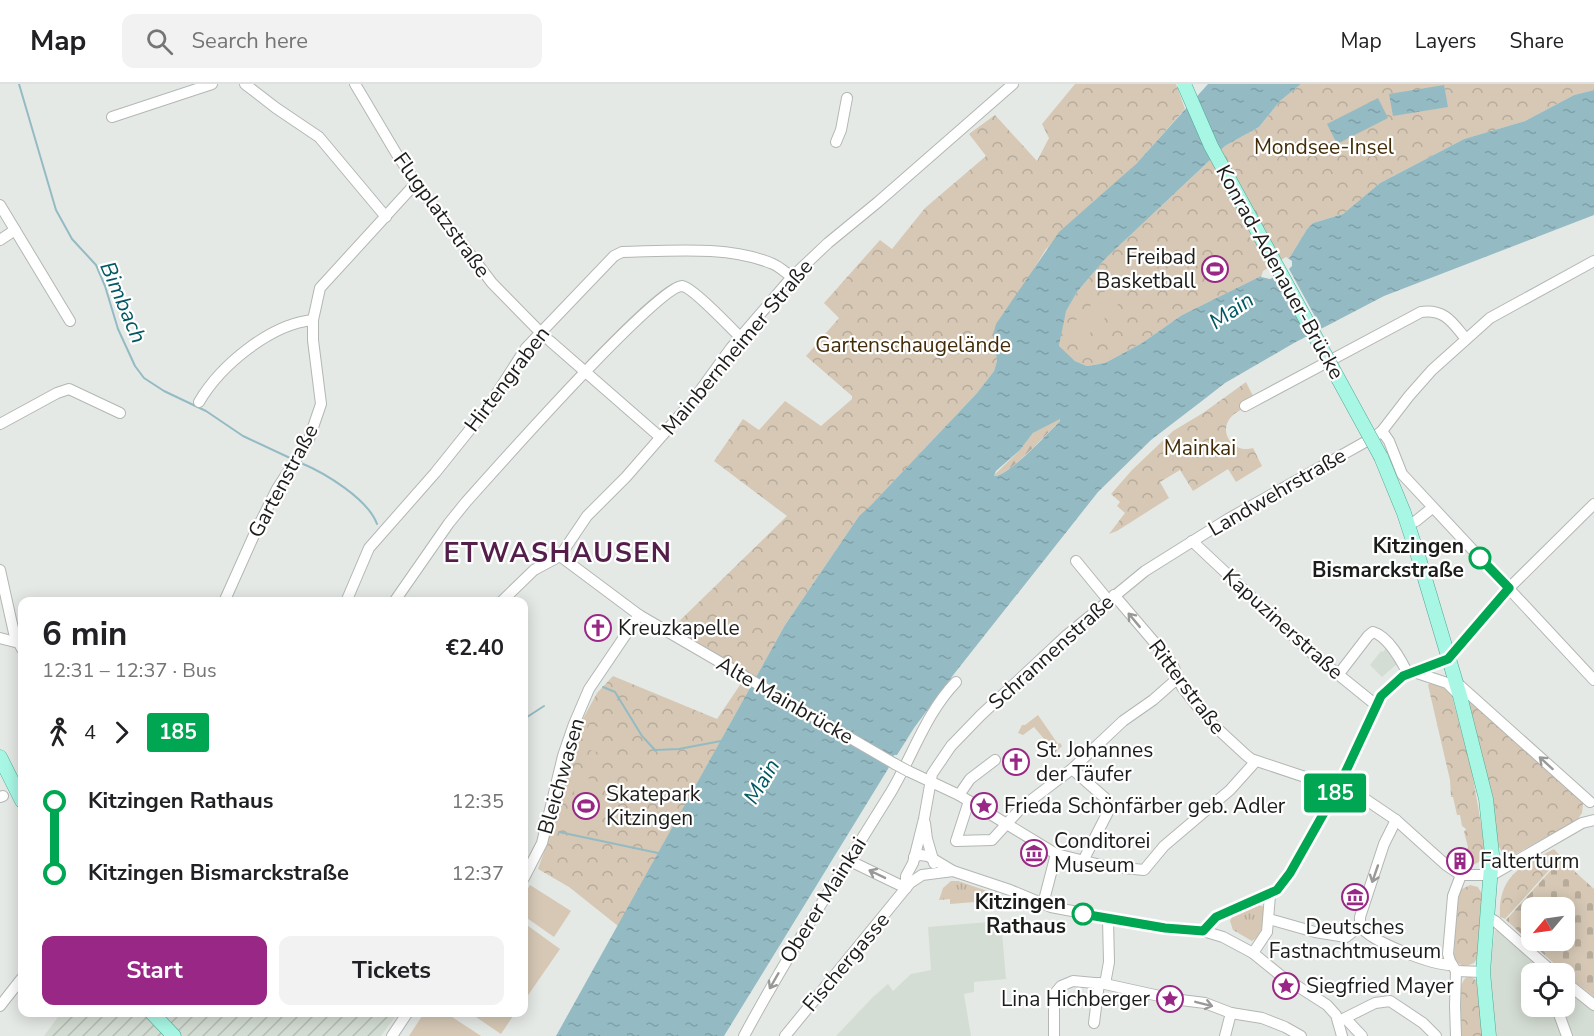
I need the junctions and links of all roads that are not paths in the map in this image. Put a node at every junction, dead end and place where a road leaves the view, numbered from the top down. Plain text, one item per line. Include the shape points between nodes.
1 (212, 84) edge
2 (246, 84) edge
3 (355, 84) edge
4 (1013, 84) edge
5 (1184, 84) edge
6 (847, 98) dead end
7 (112, 117) dead end
8 (836, 142) dead end
9 (416, 183) junction
10 (0, 205) edge
11 (386, 217) junction
12 (15, 230) junction
13 (0, 240) edge
14 (1594, 261) edge
15 (792, 277) junction
16 (313, 320) junction
17 (70, 321) dead end
18 (544, 336) junction
19 (740, 337) junction
20 (1466, 339) junction
21 (586, 372) junction
22 (199, 402) dead end
23 (1245, 406) dead end
24 (120, 413) dead end
25 (0, 424) edge
26 (1382, 431) junction
27 (660, 437) junction
28 (1594, 504) edge
29 (1432, 508) junction
30 (1408, 524) junction
31 (1192, 541) junction
32 (560, 556) junction
33 (1076, 561) dead end
34 (0, 570) edge
35 (1509, 588) junction
36 (227, 597) edge
37 (348, 597) edge
38 (397, 597) edge
39 (506, 597) edge
40 (1111, 598) junction
41 (639, 615) junction
42 (0, 638) edge
43 (18, 638) edge
44 (18, 642) edge
45 (1448, 659) junction
46 (1411, 673) junction
47 (1338, 675) junction
48 (1179, 678) junction
49 (1594, 680) edge
50 (956, 682) dead end
51 (1455, 682) junction
52 (1460, 696) junction
53 (1376, 705) junction
54 (0, 757) edge
55 (994, 760) dead end
56 (1257, 761) junction
57 (906, 769) junction
58 (1072, 769) junction
59 (930, 782) junction
60 (1338, 788) junction
61 (18, 793) edge
62 (964, 798) junction
63 (1592, 800) edge
64 (924, 819) junction
65 (1396, 820) junction
66 (1592, 820) edge
67 (1006, 825) junction
68 (1056, 854) junction
69 (848, 860) junction
70 (914, 860) junction
71 (934, 860) junction
72 (1083, 861) junction
73 (528, 870) edge
74 (953, 871) junction
75 (926, 875) junction
76 (1461, 875) junction
77 (1492, 875) junction
78 (906, 888) junction
79 (1270, 895) junction
80 (1042, 904) junction
81 (1488, 917) junction
82 (1108, 919) junction
83 (1269, 919) junction
84 (1360, 926) junction
85 (1203, 931) junction
86 (1252, 954) junction
87 (1542, 963) edge
88 (1454, 968) junction
89 (1483, 972) junction
90 (18, 983) edge
91 (1102, 983) junction
92 (1575, 990) edge
93 (1594, 1005) edge
94 (0, 1006) edge
95 (1231, 1013) junction
96 (156, 1017) edge
97 (405, 1017) edge
98 (1560, 1017) edge
99 (1342, 1020) junction
100 (1094, 1023) dead end
101 (174, 1036) edge
102 (392, 1036) edge
103 (744, 1036) edge
104 (785, 1036) edge
105 (1054, 1036) edge
106 (1225, 1036) edge
107 (1301, 1036) edge
108 (1342, 1036) edge
109 (1362, 1036) edge
110 (1436, 1036) edge
111 (1456, 1036) edge
112 (1489, 1036) edge
113 (1567, 1036) edge

1 - 7 street
2 - 11 street via 320,137
3 - 9 street, Flugplatzstraße
4 - 15 street, Mainbernheimer Straße
5 - 30 main road, Konrad-Adenauer-Brücke, bridge via 1211,146 1381,457
6 - 8 street
9 - 11 street, Gartenstraße
9 - 18 street, Flugplatzstraße via 492,283
10 - 12 street
11 - 16 street, Gartenstraße via 320,288
12 - 13 street
12 - 17 street
14 - 20 street, Landwehrstraße via 1490,318
15 - 18 street, Hirtengraben via 774,265 739,254 622,252 614,256
15 - 19 street, Mainbernheimer Straße
16 - 22 street via 298,322 249,348 210,385
16 - 36 street, Gartenstraße via 321,404 309,438 277,489
18 - 21 street, Flugplatzstraße
18 - 37 street, Hirtengraben via 526,348 488,407 369,549
19 - 21 street via 693,292 678,286 642,314
19 - 27 street, Mainbernheimer Straße
20 - 23 street via 1443,315 1421,312
20 - 26 street, Landwehrstraße via 1432,370
21 - 27 street, Flugplatzstraße
21 - 38 street via 449,523
24 - 25 street via 69,389
26 - 29 street via 1402,474
26 - 31 street, Landwehrstraße
27 - 32 street, Mainbernheimer Straße via 587,516
28 - 35 street
29 - 30 street
29 - 35 street
30 - 45 main road, Konrad-Adenauer-Brücke
31 - 40 street, Schrannenstraße
31 - 47 street, Kapuzinerstraße
32 - 39 street via 534,570
32 - 41 street, Alte Mainbrücke
33 - 40 street, Ritterstraße
34 - 43 street
35 - 45 street
35 - 49 street
48 -> 40 street, Ritterstraße via 1172,663
40 - 59 street, Schrannenstraße via 979,716 944,754
41 - 57 street, Alte Mainbrücke, bridge
41 - 73 street, Bleichwasen via 589,689 563,756 542,843
42 - 44 street
45 - 46 street
45 - 51 main road, Konrad-Adenauer-Brücke
46 - 47 street via 1373,632
46 - 52 street via 1447,683
46 - 53 street via 1390,686
47 - 53 street, Kapuzinerstraße
48 - 56 street, Ritterstraße via 1216,729
48 - 58 street via 1123,720
50 - 57 street, Oberer Mainkai via 933,709
51 - 52 main road, Konrad-Adenauer-Brücke
63 -> 51 street
52 - 77 main road, Konrad-Adenauer-Brücke via 1486,799
53 - 60 street
54 - 61 main road
55 - 62 street via 970,779
56 - 60 street, Ritterstraße
56 - 72 street, Alte Mainbrücke via 1233,789 1164,846 1144,870
57 - 59 street, Alte Mainbrücke
57 - 69 street, Oberer Mainkai
58 - 67 street via 1022,807
58 - 72 street via 1105,798 1110,808
59 - 62 street, Alte Mainbrücke
59 - 64 street, Schrannenstraße
60 - 65 street, Ritterstraße via 1359,795
60 - 79 street via 1280,888
62 - 67 street, Alte Mainbrücke
62 - 67 street via 956,841 992,840
63 - 66 street
64 - 70 street, Schrannenstraße
64 - 71 street
65 - 76 street, Ritterstraße
65 -> 84 street via 1384,844
66 - 77 street
67 - 68 street, Alte Mainbrücke
68 - 72 street, Alte Mainbrücke
68 - 80 street
78 -> 69 street
69 -> 103 street, Oberer Mainkai
70 - 71 street via 925,855
70 - 75 street via 915,871
70 - 78 street, Schrannenstraße via 906,876
71 - 74 street
71 - 75 street via 933,871
74 - 75 street
74 - 80 street
75 - 78 street
76 - 77 street
76 - 88 street via 1453,896 1449,954
77 - 81 main road, Konrad-Adenauer-Brücke
78 - 104 street, Fischergasse
79 - 83 street
79 - 85 street via 1216,917
80 - 82 street
81 - 87 street
81 - 89 main road, Konrad-Adenauer-Brücke
82 - 85 street
82 - 91 street via 1109,962
83 - 84 street via 1346,937
83 - 86 street via 1267,932
84 - 88 street via 1409,954
85 - 86 street via 1223,937
86 - 99 street via 1327,1005
88 - 89 street
88 - 111 street
89 - 112 main road, Konrad-Adenauer-Brücke
90 - 94 street
91 -> 95 street
91 - 100 street
91 - 105 street via 1073,981 1058,988
92 - 93 street
95 - 106 street
95 - 107 street via 1251,1014
96 - 101 main road
97 - 102 street
98 - 113 street
99 - 108 street
99 - 109 street
99 - 110 street via 1390,1000

